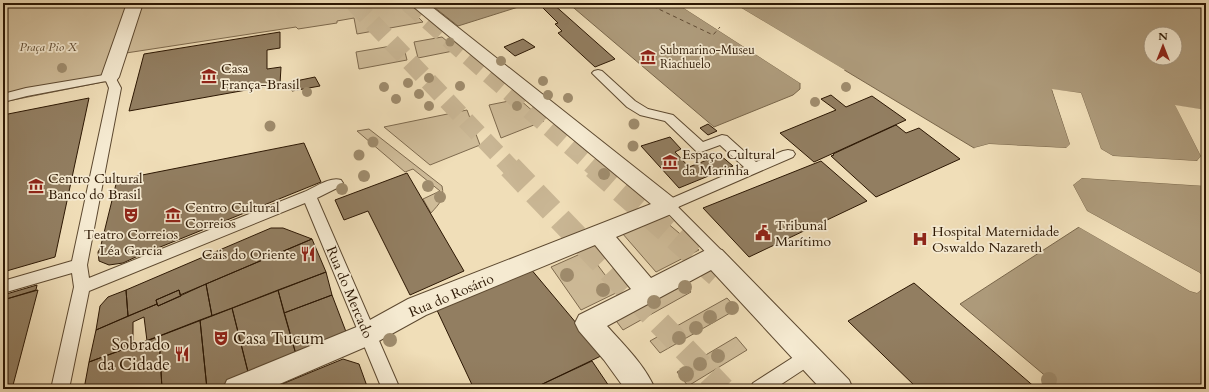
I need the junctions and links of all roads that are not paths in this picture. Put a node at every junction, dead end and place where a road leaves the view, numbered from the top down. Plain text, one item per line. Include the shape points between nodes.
1 (135, 3) edge
2 (416, 3) edge
3 (598, 73) dead end
4 (110, 77) junction
5 (3, 98) edge
6 (788, 154) dead end
7 (754, 168) junction
8 (336, 183) dead end
9 (309, 196) junction
10 (668, 206) junction
11 (600, 234) junction
12 (79, 265) junction
13 (3, 286) edge
14 (82, 287) junction
15 (648, 292) junction
16 (368, 334) junction
17 (811, 354) junction
18 (60, 389) edge
19 (237, 389) edge
20 (391, 389) edge
21 (641, 389) edge
22 (759, 389) edge
23 (838, 389) edge
24 (851, 389) edge

1 - 4 street
2 - 10 street
3 - 7 lane via 631,104 644,112 669,118 701,148 722,139
4 - 5 lane
4 - 12 lane via 115,88
6 - 7 lane
7 - 10 lane
8 - 9 lane
9 - 14 lane
9 - 16 lane, Rua do Mercado
10 - 11 street, Rua do Rosário
10 - 17 lane
11 - 15 street
11 - 16 street, Rua do Rosário via 417,307
12 - 13 lane
12 - 14 lane
14 - 18 lane
15 - 17 street via 714,257
15 - 21 street via 588,323 614,352
16 - 19 street, Rua do Rosário
16 - 20 lane, Rua do Mercado
17 - 22 lane
17 - 23 street
17 - 24 lane

